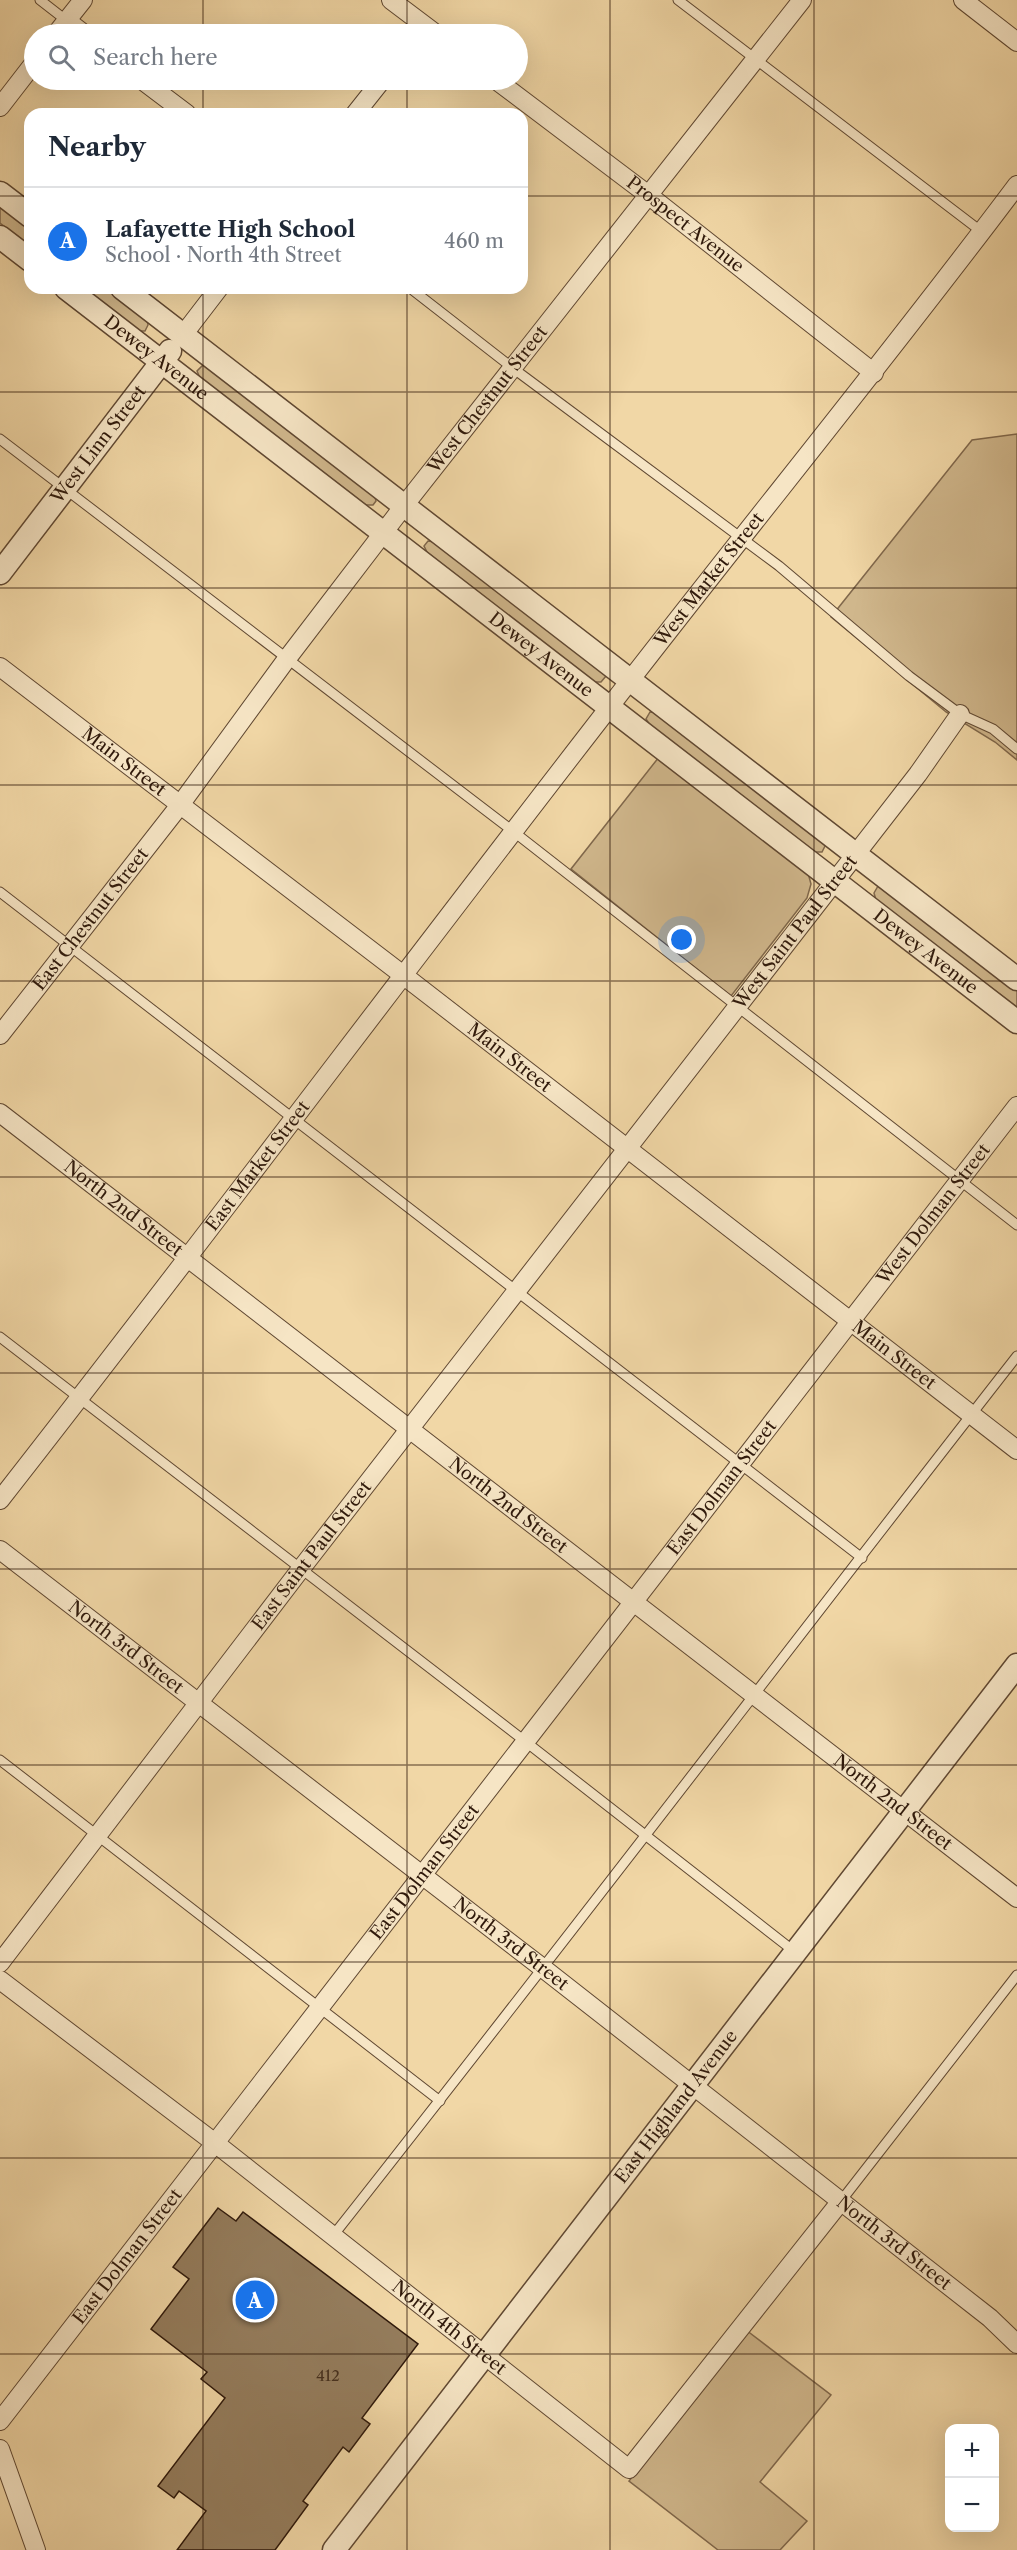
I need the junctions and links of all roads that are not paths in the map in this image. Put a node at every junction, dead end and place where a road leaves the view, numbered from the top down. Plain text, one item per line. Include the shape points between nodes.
1 (39, 0) edge
2 (83, 0) edge
3 (392, 0) edge
4 (678, 0) edge
5 (802, 0) edge
6 (963, 0) edge
7 (59, 24) edge
8 (65, 24) edge
9 (418, 24) edge
10 (1017, 42) edge
11 (756, 59) junction
12 (24, 76) edge
13 (155, 90) edge
14 (374, 90) edge
15 (509, 90) edge
16 (0, 107) edge
17 (179, 108) edge
18 (360, 108) edge
19 (1017, 185) edge
20 (0, 193) edge
21 (648, 194) junction
22 (24, 211) edge
23 (982, 232) junction
24 (0, 237) edge
25 (24, 255) edge
26 (74, 294) edge
27 (130, 294) edge
28 (214, 294) edge
29 (418, 294) edge
30 (183, 335) junction
31 (162, 361) junction
32 (513, 369) junction
33 (874, 373) junction
34 (0, 439) edge
35 (65, 489) junction
36 (403, 507) junction
37 (383, 533) junction
38 (742, 540) junction
39 (0, 573) edge
40 (286, 660) junction
41 (0, 667) edge
42 (630, 680) junction
43 (609, 707) junction
44 (960, 714) junction
45 (1017, 749) edge
46 (180, 805) junction
47 (514, 832) junction
48 (855, 854) junction
49 (834, 881) junction
50 (0, 892) edge
51 (69, 946) junction
52 (403, 975) junction
53 (1017, 979) edge
54 (736, 1007) junction
55 (1017, 1022) edge
56 (0, 1035) edge
57 (1017, 1106) edge
58 (0, 1113) edge
59 (294, 1120) junction
60 (627, 1149) junction
61 (959, 1181) junction
62 (1017, 1226) edge
63 (189, 1259) junction
64 (517, 1293) junction
65 (850, 1323) junction
66 (0, 1337) edge
67 (1017, 1356) edge
68 (79, 1399) junction
69 (971, 1415) junction
70 (409, 1430) junction
71 (1017, 1450) edge
72 (741, 1465) junction
73 (0, 1500) edge
74 (0, 1550) edge
75 (861, 1558) junction
76 (300, 1570) junction
77 (634, 1603) junction
78 (1017, 1665) edge
79 (752, 1696) junction
80 (198, 1702) junction
81 (526, 1742) junction
82 (0, 1760) edge
83 (903, 1810) junction
84 (97, 1835) junction
85 (645, 1837) junction
86 (422, 1874) junction
87 (1017, 1898) edge
88 (795, 1952) junction
89 (0, 1963) edge
90 (544, 1969) junction
91 (1017, 1975) edge
92 (0, 1980) edge
93 (319, 2009) junction
94 (692, 2085) junction
95 (440, 2101) junction
96 (215, 2143) junction
97 (841, 2201) junction
98 (332, 2236) junction
99 (1017, 2344) edge
100 (485, 2355) junction
101 (0, 2421) edge
102 (0, 2449) edge
103 (36, 2550) edge
104 (334, 2550) edge

1 - 7 lane
2 - 8 street
3 - 9 street
4 - 11 lane
5 - 11 street, West Chestnut Street
6 - 10 street
11 - 21 street, West Chestnut Street
11 - 23 lane
12 - 16 street
13 - 17 street
14 - 18 street
15 - 21 street, Prospect Avenue
19 - 23 street, West Market Street
20 - 22 street
21 - 32 street, West Chestnut Street
21 - 33 street, Prospect Avenue
23 - 33 street, West Market Street
24 - 25 street
26 - 31 street, Dewey Avenue
27 - 30 street, Dewey Avenue
28 - 30 street, West Linn Street
29 - 32 lane
30 - 31 street, West Linn Street
30 - 36 street, Dewey Avenue
31 - 35 street, West Linn Street
31 - 37 street, Dewey Avenue
32 - 36 street, West Chestnut Street
32 - 38 lane
33 - 38 street, West Market Street
34 - 35 lane
35 - 39 street, West Linn Street
35 - 40 lane
36 - 37 street, West Chestnut Street
36 - 42 street, Dewey Avenue
37 - 40 street, West Chestnut Street
37 - 43 street, Dewey Avenue
38 - 42 street, West Market Street
38 - 44 lane
40 - 46 street, West Chestnut Street
40 - 47 lane
41 - 46 street, Main Street
42 - 43 street, West Market Street
42 - 48 street, Dewey Avenue
43 - 47 street, West Market Street
43 - 49 street, Dewey Avenue
44 - 45 lane via 993,729
44 - 48 street, West Saint Paul Street
46 - 51 street, East Chestnut Street
46 - 52 street, Main Street
47 - 52 street, West Market Street
47 - 54 lane
48 - 49 street, West Saint Paul Street
48 - 53 street, Dewey Avenue
49 - 54 street, West Saint Paul Street
49 - 55 street, Dewey Avenue
50 - 51 lane
51 - 56 street, East Chestnut Street
51 - 59 lane
52 - 59 street, East Market Street
52 - 60 street, Main Street
54 - 60 street, West Saint Paul Street
54 - 61 lane
57 - 61 street, West Dolman Street
58 - 63 street, North 2nd Street
59 - 63 street, East Market Street
59 - 64 lane
60 - 64 street, East Saint Paul Street
60 - 65 street, Main Street
61 - 62 lane
61 - 65 street, West Dolman Street
63 - 68 street, East Market Street
63 - 70 street, North 2nd Street
64 - 70 street, East Saint Paul Street
64 - 72 lane
65 - 69 street, Main Street
65 - 72 street, East Dolman Street
66 - 68 lane
67 - 69 lane
68 - 73 street, East Market Street
68 - 76 lane
69 - 71 street, Main Street
69 - 75 lane
70 - 76 street, East Saint Paul Street
70 - 77 street, North 2nd Street
72 - 75 lane
72 - 77 street, East Dolman Street
74 - 80 street, North 3rd Street
75 - 79 lane
76 - 80 street, East Saint Paul Street
76 - 81 lane
77 - 79 street, North 2nd Street
77 - 81 street, East Dolman Street
78 - 83 street, East Highland Avenue
79 - 83 street, North 2nd Street
79 - 85 lane
80 - 84 street, East Saint Paul Street
80 - 86 street, North 3rd Street
81 - 85 lane
81 - 86 street, East Dolman Street
82 - 84 lane
83 - 87 street, North 2nd Street
83 - 88 street, East Highland Avenue
84 - 89 street, East Saint Paul Street
84 - 93 lane
85 - 88 lane
85 - 90 lane
86 - 90 street, North 3rd Street
86 - 93 street, East Dolman Street
88 - 94 street, East Highland Avenue
90 - 94 street, North 3rd Street
90 - 95 lane
91 - 97 lane
92 - 96 street, North 4th Street
93 - 95 lane
93 - 96 street, East Dolman Street
94 - 97 street, North 3rd Street
94 - 100 street, East Highland Avenue
95 - 98 lane
96 - 98 street, North 4th Street
96 - 101 street, East Dolman Street
97 - 99 street, North 3rd Street via 990,2318
97 - 100 street, North 4th Street via 629,2469
98 - 100 street, North 4th Street
100 - 104 street, East Highland Avenue
102 - 103 street

